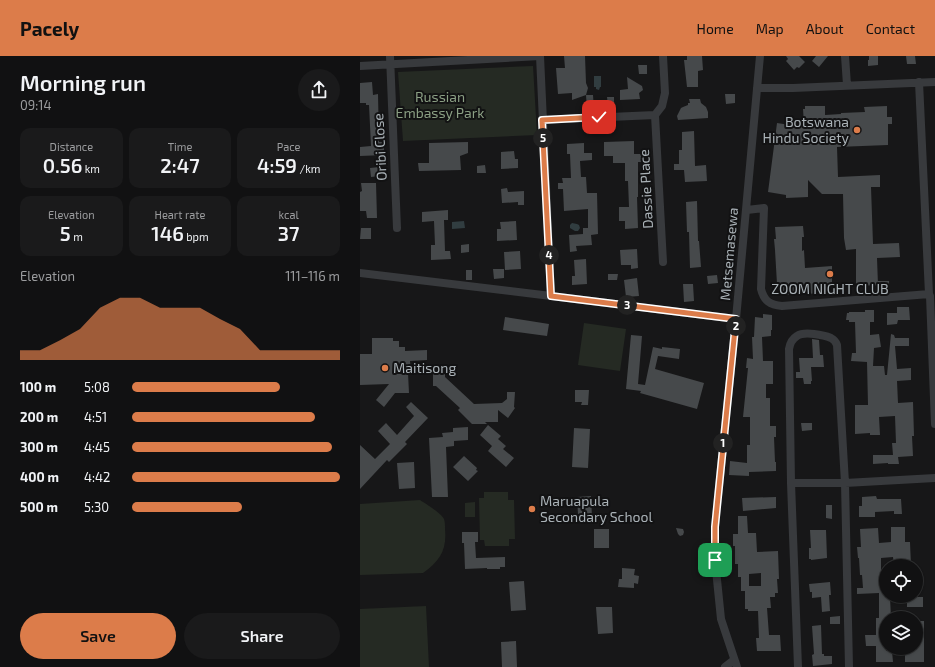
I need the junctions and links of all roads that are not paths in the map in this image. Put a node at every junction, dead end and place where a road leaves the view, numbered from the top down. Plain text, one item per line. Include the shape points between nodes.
1 (390, 56) edge
2 (540, 56) edge
3 (663, 56) edge
4 (760, 56) edge
5 (845, 56) edge
6 (390, 65) junction
7 (360, 66) edge
8 (919, 82) junction
9 (935, 82) edge
10 (846, 85) junction
11 (757, 88) junction
12 (655, 115) junction
13 (542, 120) junction
14 (747, 210) junction
15 (397, 228) dead end
16 (663, 262) dead end
17 (360, 273) edge
18 (931, 295) edge
19 (551, 296) junction
20 (736, 319) junction
21 (935, 424) edge
22 (935, 478) edge
23 (790, 483) junction
24 (845, 483) junction
25 (735, 664) edge
26 (725, 667) edge
27 (798, 667) edge
28 (849, 667) edge

1 - 6 street, Oribi Close
2 - 6 street
2 - 13 street
3 - 12 street via 665,93 662,106
4 - 11 street, Metsemasewa
5 - 10 street
6 - 7 street
6 - 15 street, Oribi Close
8 - 9 street
8 - 10 street
8 - 18 street
10 - 11 street
11 - 14 street, Metsemasewa
12 - 13 street
12 - 16 street, Dassie Place
13 - 19 street
14 - 18 street via 764,208 761,289 765,298 773,305
14 - 20 street, Metsemasewa
17 - 19 street
18 - 21 street
19 - 20 street
20 - 25 street, Metsemasewa via 715,527 715,560 721,619
22 - 24 street
23 - 24 street
23 - 24 street via 789,349 790,342 797,335 808,333 832,338 837,345
23 - 27 street
24 - 28 street
25 - 26 street

